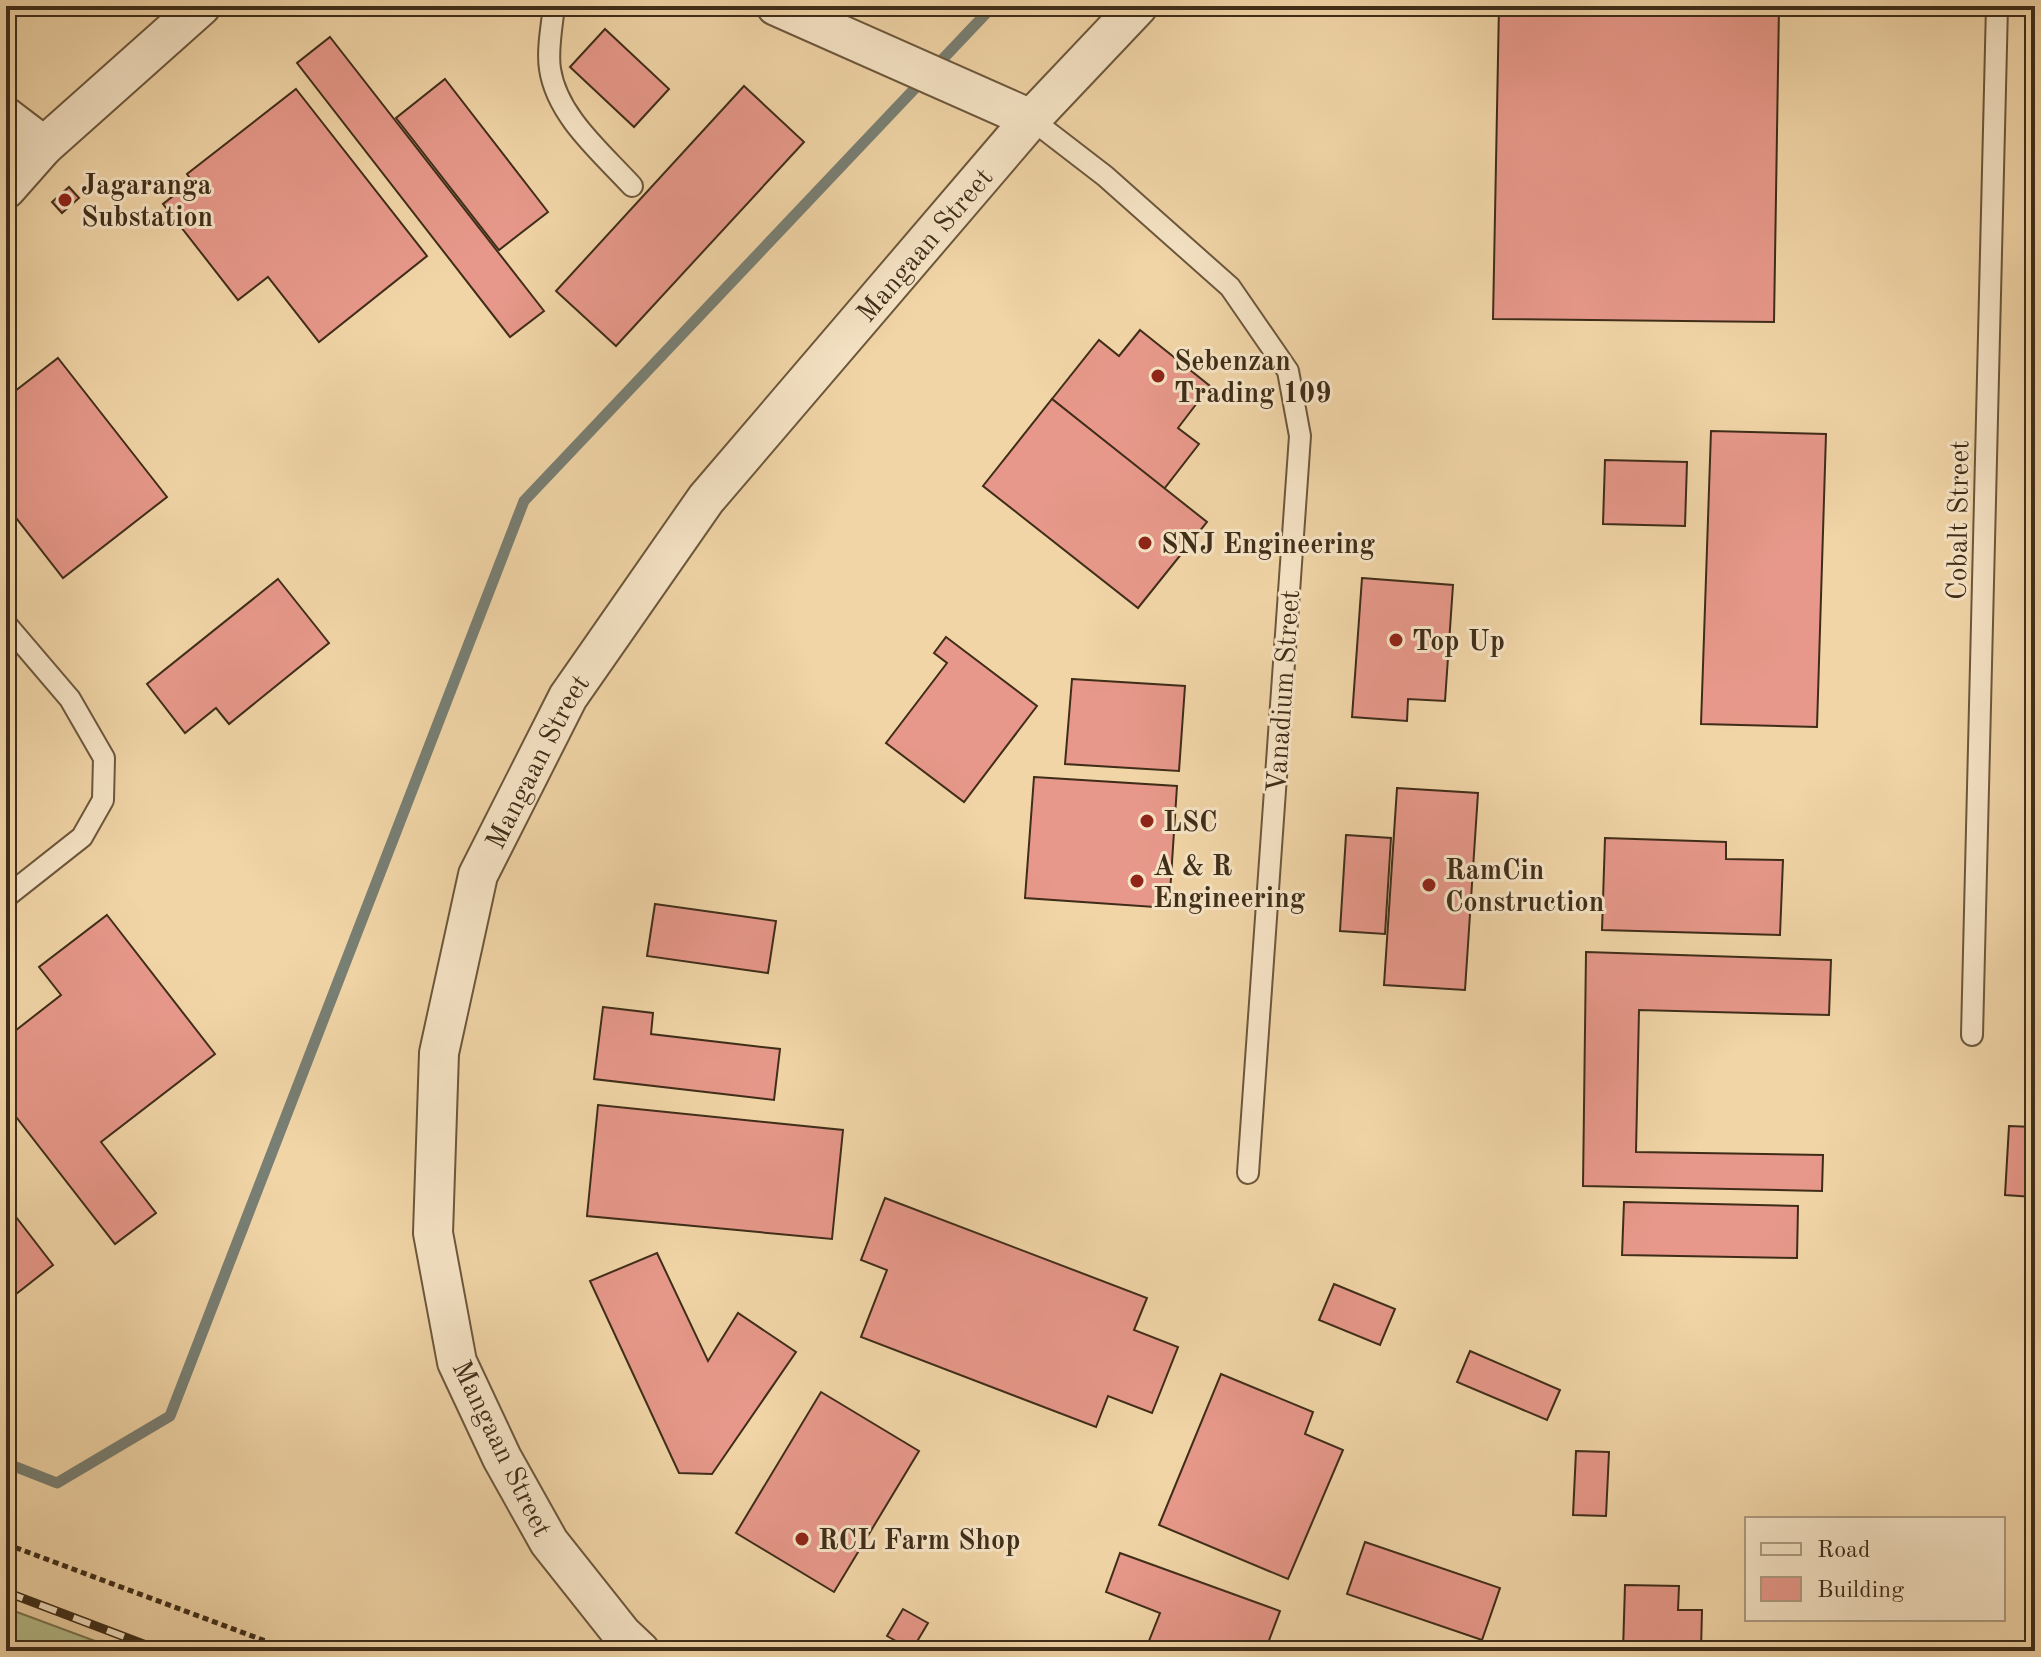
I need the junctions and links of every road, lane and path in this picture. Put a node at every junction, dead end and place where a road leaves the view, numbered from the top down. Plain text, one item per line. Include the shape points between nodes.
1 (201, 6) edge
2 (554, 6) edge
3 (776, 6) edge
4 (1138, 6) edge
5 (1997, 6) edge
6 (6, 117) edge
7 (1031, 119) junction
8 (44, 146) junction
9 (632, 186) dead end
10 (6, 189) edge
11 (6, 624) edge
12 (6, 897) edge
13 (1972, 1035) dead end
14 (1248, 1173) dead end
15 (6, 1544) edge
16 (292, 1651) edge
17 (640, 1651) edge

1 - 8 street
2 - 9 lane via 550,68 559,98
3 - 7 street, Vanadium Street
4 - 7 street, Mangaan Street
5 - 13 lane, Cobalt Street
6 - 8 street
7 - 14 lane, Vanadium Street via 1105,176 1230,287 1288,371 1300,436
7 - 17 street, Mangaan Street via 706,499 568,697 478,875 439,1053 433,1233 457,1362 549,1542
8 - 10 street
11 - 12 lane via 70,699 104,758 103,800 82,837
15 - 16 path

